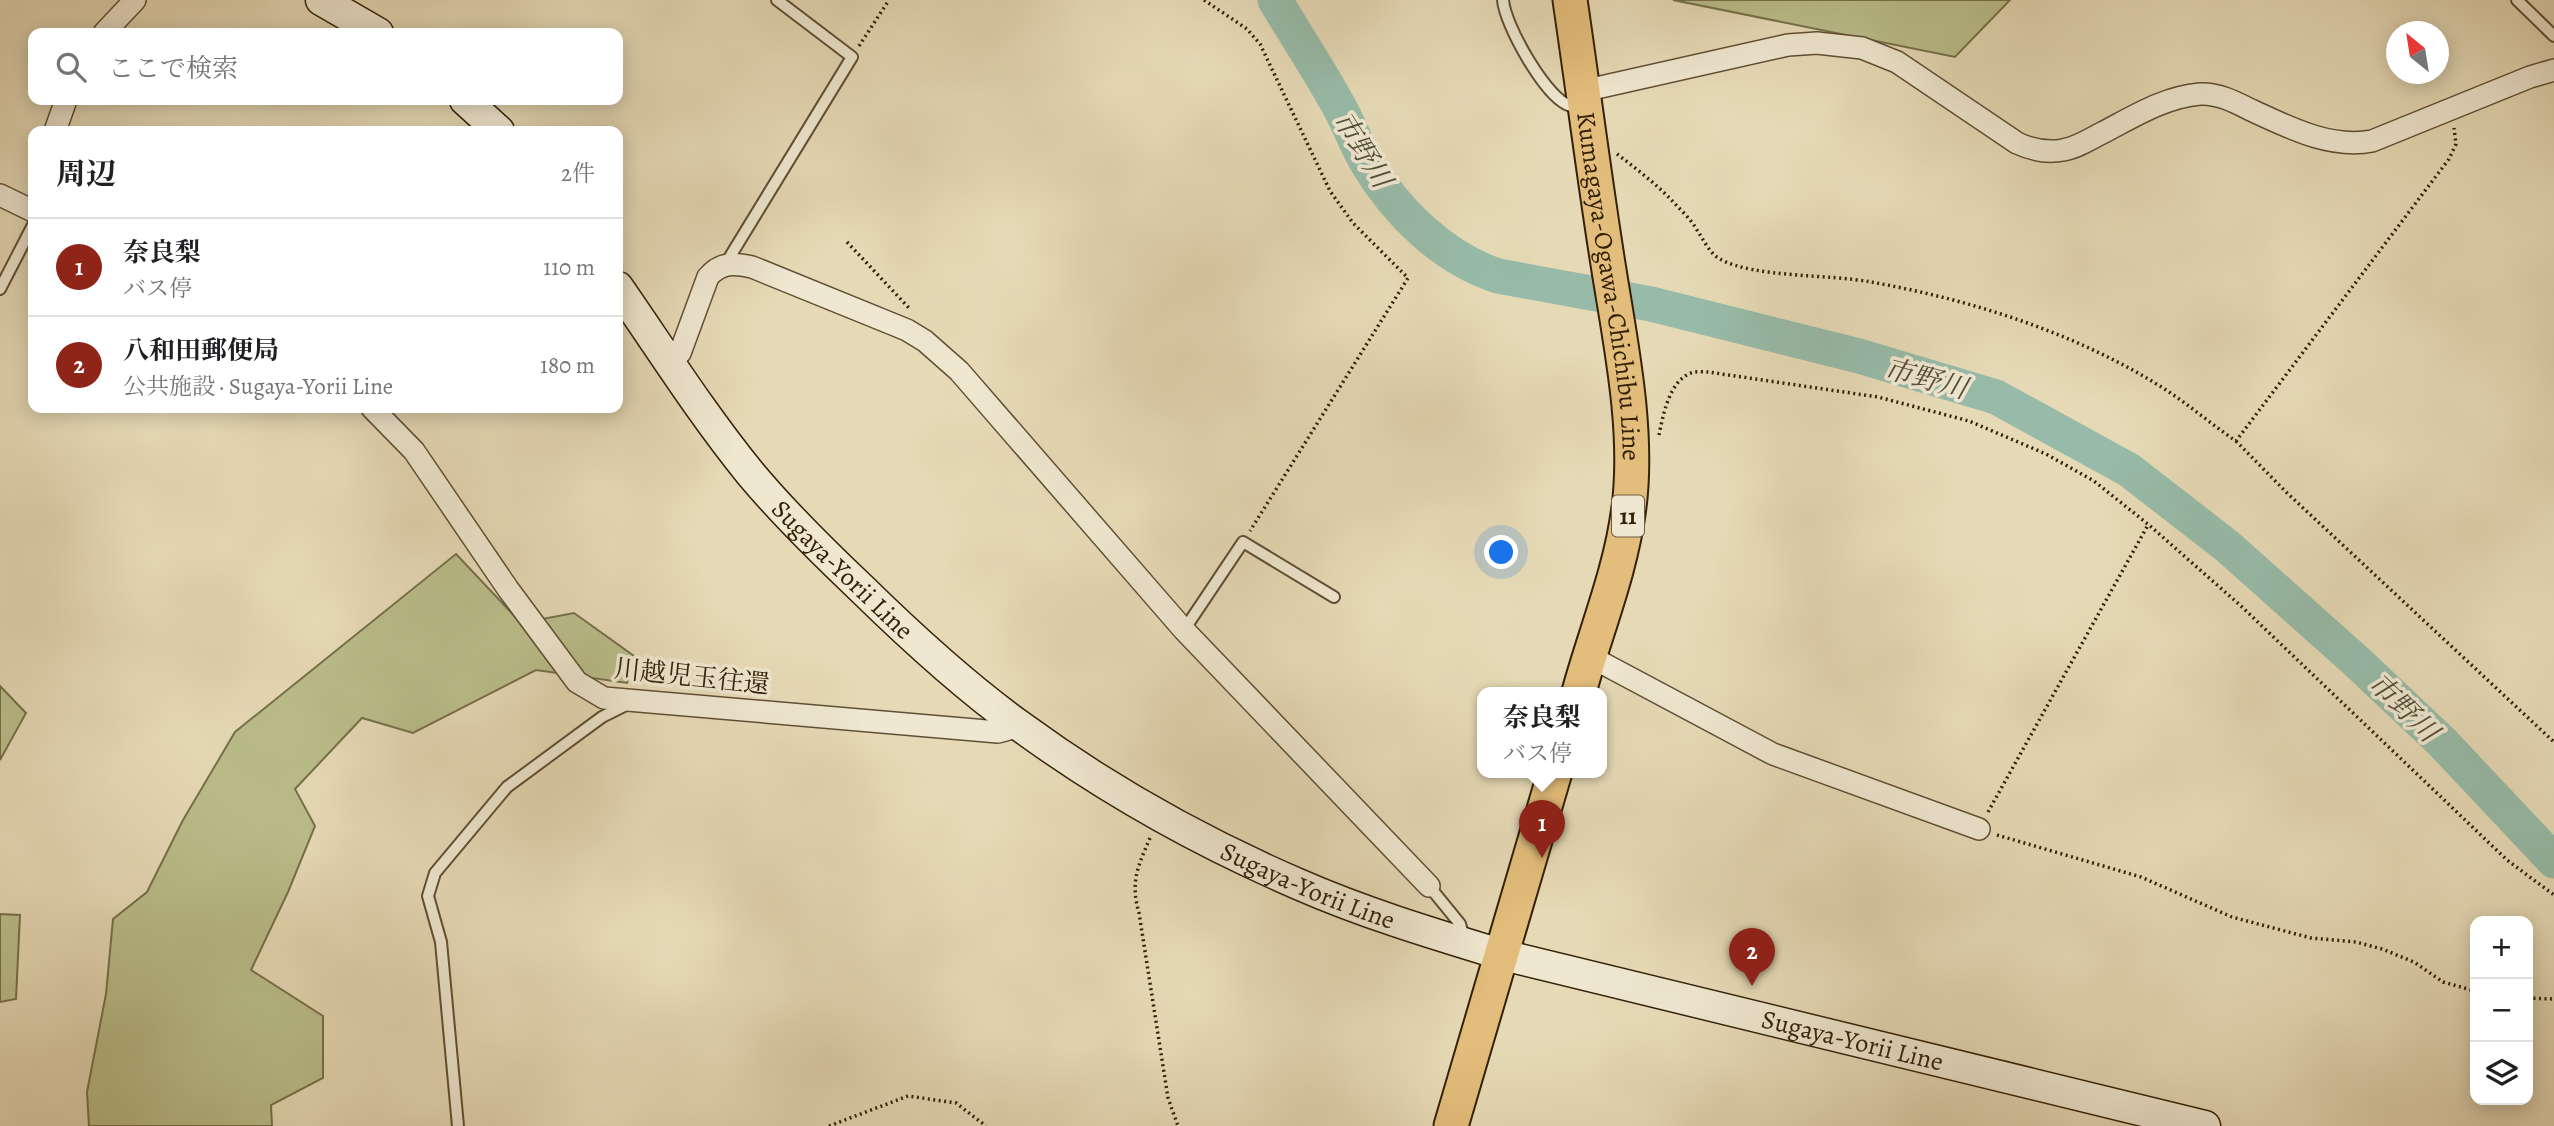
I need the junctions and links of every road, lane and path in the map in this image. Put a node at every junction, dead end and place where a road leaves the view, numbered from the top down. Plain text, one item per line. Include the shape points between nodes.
1 (135, 0) edge
2 (321, 0) edge
3 (777, 0) edge
4 (889, 0) edge
5 (1204, 0) edge
6 (1503, 0) edge
7 (1570, 0) edge
8 (2517, 0) edge
9 (109, 28) edge
10 (369, 28) edge
11 (2554, 36) edge
12 (852, 57) junction
13 (2554, 70) edge
14 (64, 105) edge
15 (470, 105) edge
16 (1585, 110) junction
17 (2449, 111) junction
18 (57, 126) edge
19 (494, 126) edge
20 (0, 195) edge
21 (28, 209) edge
22 (28, 235) edge
23 (847, 242) dead end
24 (729, 264) junction
25 (0, 289) edge
26 (623, 294) edge
27 (911, 310) dead end
28 (671, 363) junction
29 (377, 413) edge
30 (1658, 437) dead end
31 (2236, 441) junction
32 (2149, 525) junction
33 (1243, 541) junction
34 (1334, 597) dead end
35 (1184, 630) junction
36 (1589, 656) junction
37 (1580, 687) edge
38 (634, 701) junction
39 (1020, 726) junction
40 (2554, 742) edge
41 (1554, 778) edge
42 (1159, 815) junction
43 (1982, 823) junction
44 (1429, 886) joint
45 (2554, 895) edge
46 (1465, 944) junction
47 (1503, 955) junction
48 (2470, 990) edge
49 (2533, 998) edge
50 (2554, 999) edge
51 (458, 1126) edge
52 (829, 1126) edge
53 (986, 1126) edge
54 (1178, 1126) edge
55 (1451, 1126) edge
56 (2205, 1126) edge

1 - 9 street
2 - 10 main road
3 - 12 lane
4 - 12 path
5 - 33 path via 1247,29 1260,44 1330,191 1353,223 1408,278
6 - 16 lane via 1515,37 1550,90 1566,104
7 - 16 main road, Kumagaya-Ogawa-Chichibu Line / 11
8 - 11 lane
12 - 24 lane
13 - 17 street
14 - 18 street
15 - 19 main road
16 - 17 street via 1788,45 1817,43 1862,48 1896,62 2032,150 2064,150 2165,102 2204,94 2320,138 2354,144
16 - 31 path via 1675,203 1721,260 1756,269 1870,281 2021,321 2125,367
16 - 36 main road, Kumagaya-Ogawa-Chichibu Line / 11 via 1619,334 1632,469 1612,593
17 - 31 path via 2456,144 2449,159
20 - 21 street
22 - 25 lane
23 - 27 path
24 - 28 street via 708,277 680,353
24 - 35 street via 752,267 925,341 958,372
26 - 28 main road, Sugaya-Yorii Line
28 - 39 main road, Sugaya-Yorii Line via 719,434 799,528 909,634
29 - 38 street, 川越児玉往還 via 414,451 578,682 604,698
30 - 32 path via 1676,385 1691,373 1878,397 1969,421 2046,454 2094,481
31 - 40 path
32 - 43 path
32 - 45 path via 2241,606 2507,860
33 - 34 lane
33 - 35 lane
35 - 44 street
36 - 37 main road, Kumagaya-Ogawa-Chichibu Line / 11
36 - 43 street via 1773,754
38 - 39 street, 川越児玉往還 via 998,732
38 - 51 lane via 603,717 507,787 435,873 429,896 441,942
39 - 42 main road, Sugaya-Yorii Line
41 - 47 main road
42 - 46 main road, Sugaya-Yorii Line via 1297,884
42 - 54 path via 1135,874 1134,896 1168,1098
43 - 48 path via 2141,877 2232,917 2311,938 2382,949 2414,962 2443,982
44 - 46 lane via 1460,924
46 - 47 main road, Sugaya-Yorii Line
47 - 55 main road
47 - 56 main road, Sugaya-Yorii Line
49 - 50 path
52 - 53 path via 908,1096 956,1103

